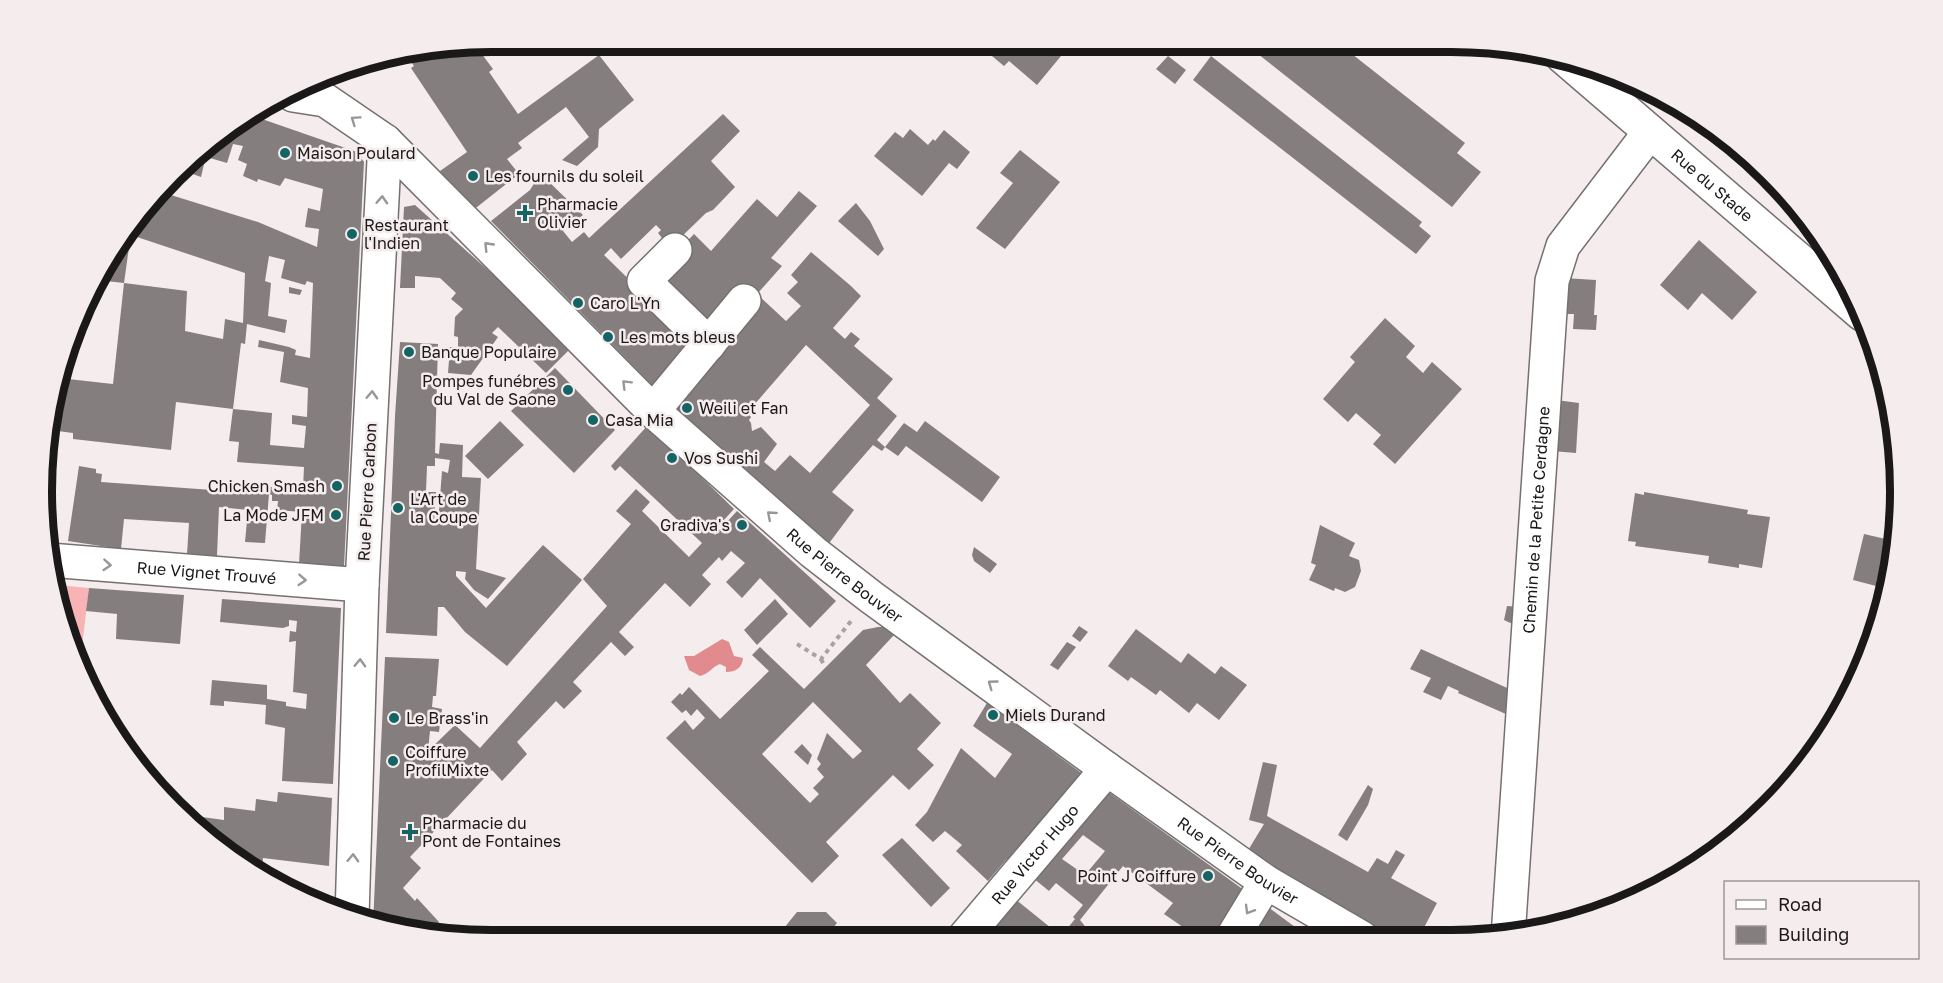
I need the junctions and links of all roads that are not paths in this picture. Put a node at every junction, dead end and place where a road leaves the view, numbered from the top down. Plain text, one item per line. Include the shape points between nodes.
1 (1581, 72) edge
2 (326, 88) edge
3 (1650, 132) junction
4 (386, 141) junction
5 (675, 250) dead end
6 (744, 301) dead end
7 (1847, 301) edge
8 (709, 344) junction
9 (653, 411) junction
10 (58, 561) edge
11 (362, 585) junction
12 (1107, 769) junction
13 (1266, 882) junction
14 (352, 908) edge
15 (1509, 927) edge
16 (971, 930) edge
17 (1237, 930) edge
18 (1348, 930) edge

1 - 3 street, Rue du Stade
4 -> 2 street
3 - 7 street, Rue du Stade
3 - 15 street, Chemin de la Petite Cerdagne via 1563,246 1552,281
9 -> 4 street, Rue Pierre Bouvier
11 -> 4 street, Rue Pierre Carbon
5 - 8 street via 645,281
6 - 8 street
8 - 9 street
12 -> 9 street, Rue Pierre Bouvier via 813,552
10 -> 11 street, Rue Vignet Trouvé
14 -> 11 street, Rue Pierre Carbon
12 - 13 street, Rue Pierre Bouvier
12 - 16 street, Rue Victor Hugo
13 -> 17 street
13 - 18 street, Rue Pierre Bouvier

